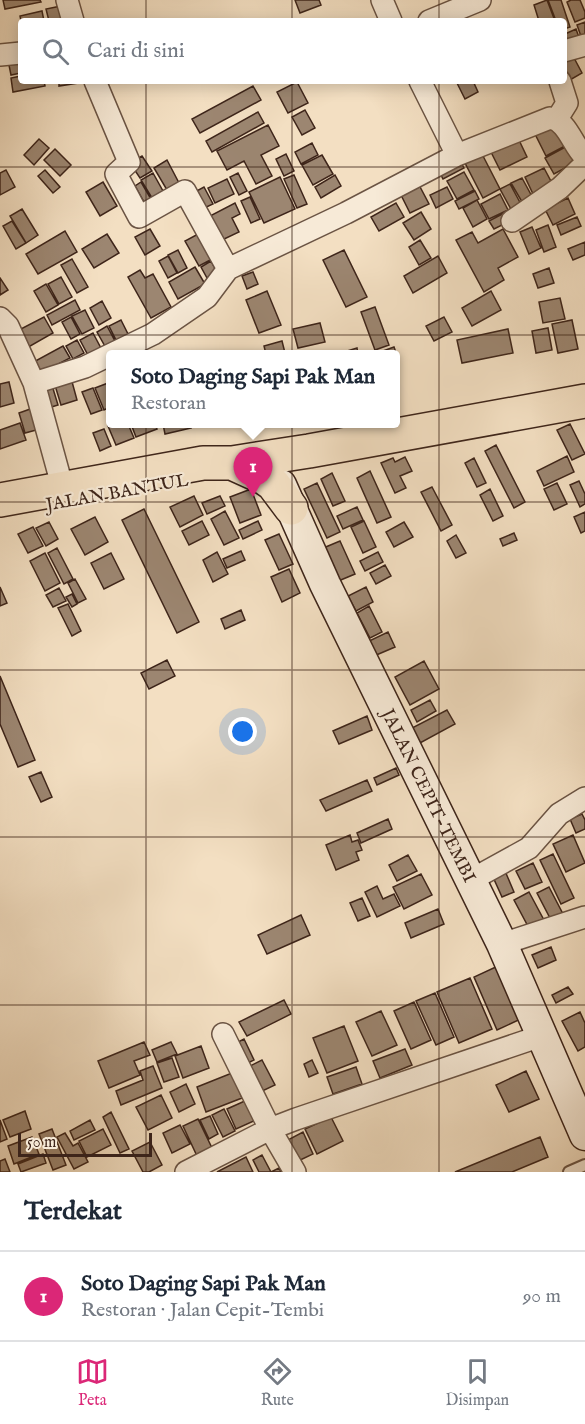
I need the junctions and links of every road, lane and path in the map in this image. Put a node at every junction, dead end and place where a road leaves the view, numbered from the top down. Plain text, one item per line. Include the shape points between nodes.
1 (67, 0) edge
2 (382, 0) edge
3 (480, 0) edge
4 (72, 18) edge
5 (390, 18) edge
6 (436, 18) edge
7 (585, 45) edge
8 (567, 50) edge
9 (18, 53) edge
10 (0, 55) edge
11 (97, 84) edge
12 (421, 84) edge
13 (561, 84) edge
14 (558, 119) junction
15 (457, 156) junction
16 (585, 157) edge
17 (585, 164) edge
18 (512, 222) dead end
19 (228, 269) junction
20 (0, 318) edge
21 (120, 350) edge
22 (106, 357) edge
23 (34, 383) junction
24 (585, 401) edge
25 (319, 449) junction
26 (270, 458) junction
27 (232, 463) junction
28 (63, 489) junction
29 (0, 500) edge
30 (291, 508) junction
31 (0, 513) edge
32 (585, 798) edge
33 (471, 880) junction
34 (585, 917) edge
35 (502, 944) junction
36 (223, 1034) dead end
37 (541, 1036) junction
38 (270, 1129) junction
39 (585, 1135) edge
40 (585, 1165) edge
41 (186, 1172) edge
42 (295, 1172) edge
43 (569, 1172) edge

1 - 4 street
2 - 5 street
3 - 6 street
7 - 8 street
9 - 10 street
11 - 19 street via 129,162 116,174 139,217 184,190
12 - 15 street
13 - 14 street via 567,103
14 - 15 street via 550,118
14 - 16 street
15 - 19 street
17 - 18 street via 560,188
19 - 21 street via 207,297 153,334
20 - 23 street via 8,326
22 - 23 street
23 - 28 street
24 - 25 main road, JALAN BANTUL
25 - 26 main road, JALAN BANTUL
25 - 30 main road via 293,473
26 - 27 main road, JALAN BANTUL
26 - 30 main road, JALAN CEPIT-TEMBI
27 - 28 main road, JALAN BANTUL via 203,463
27 - 30 main road via 273,483
27 - 31 main road, JALAN BANTUL via 207,476
28 - 29 main road, JALAN BANTUL
30 - 33 main road, JALAN CEPIT-TEMBI
32 - 33 street via 559,814 528,848
33 - 35 main road, JALAN CEPIT-TEMBI
34 - 35 street
35 - 37 main road, JALAN CEPIT-TEMBI
36 - 38 street
37 - 38 street
37 - 39 main road, JALAN CEPIT-TEMBI
38 - 41 street
38 - 42 street
40 - 43 lane

